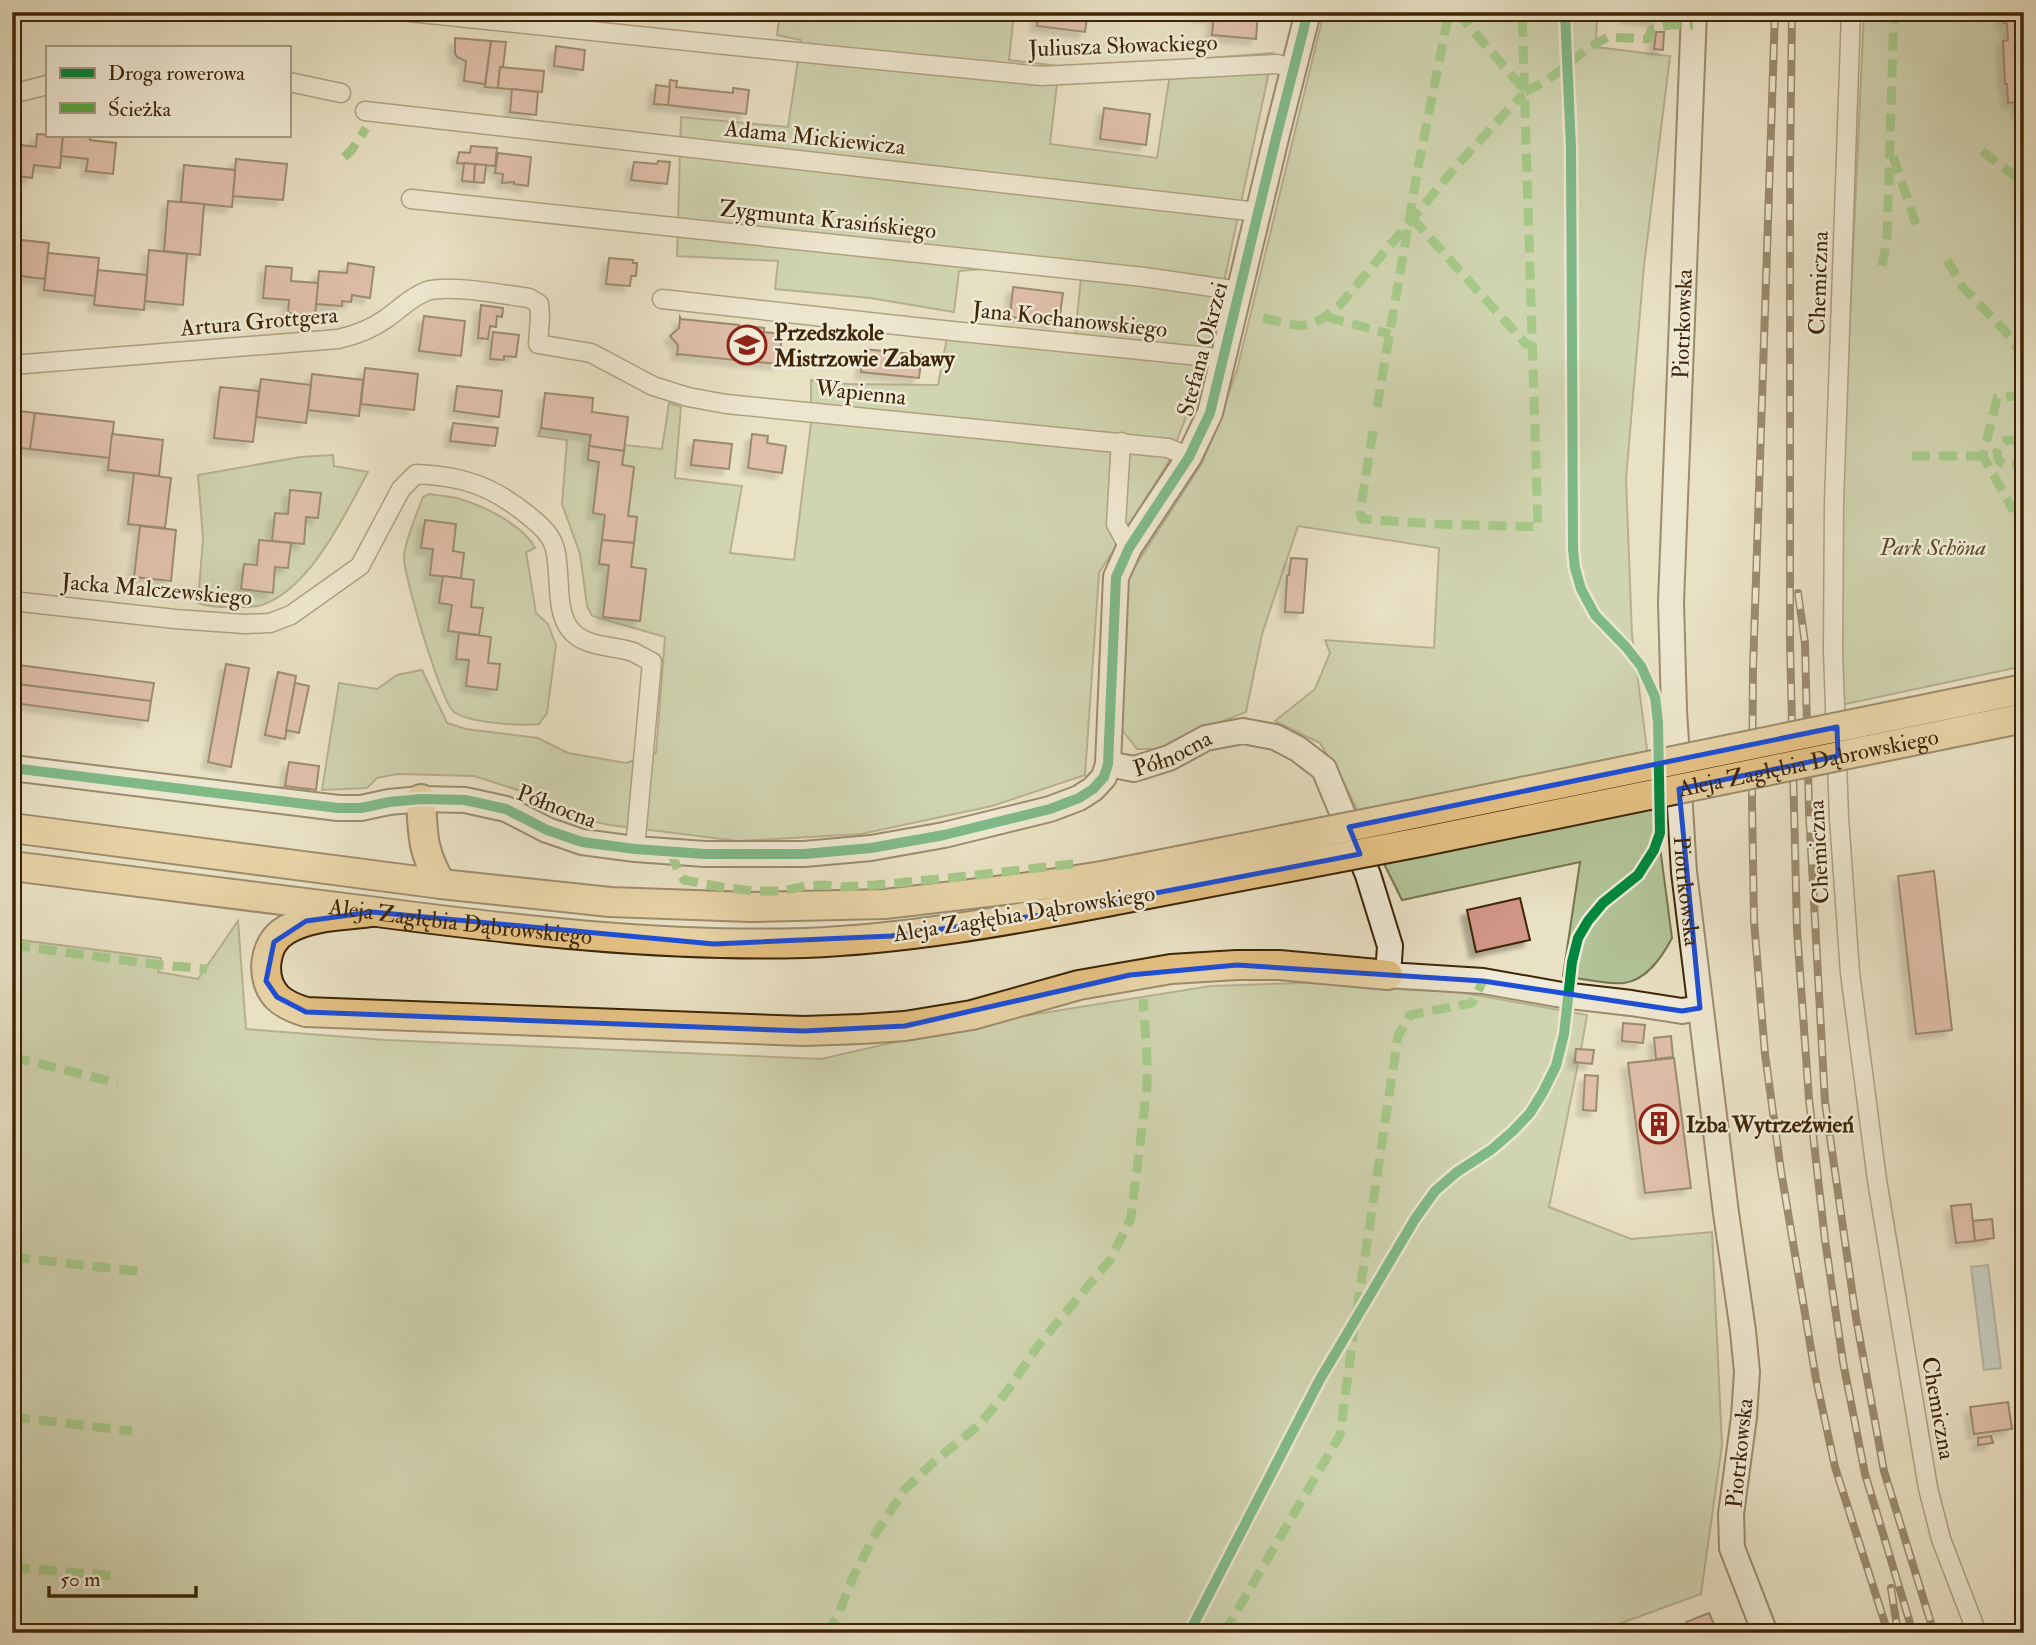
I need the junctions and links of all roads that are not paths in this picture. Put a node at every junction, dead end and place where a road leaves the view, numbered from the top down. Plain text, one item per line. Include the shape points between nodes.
1 (410, 12) edge
2 (1308, 12) edge
3 (1694, 12) edge
4 (1851, 12) edge
5 (448, 14) edge
6 (1294, 69) junction
7 (290, 82) edge
8 (46, 85) edge
9 (341, 93) dead end
10 (12, 94) edge
11 (365, 111) dead end
12 (411, 200) dead end
13 (1258, 212) junction
14 (1240, 291) junction
15 (662, 299) dead end
16 (538, 344) joint
17 (1223, 360) junction
18 (12, 365) edge
19 (1121, 442) junction
20 (1189, 457) junction
21 (1129, 548) junction
22 (12, 600) edge
23 (2024, 689) edge
24 (2024, 718) edge
25 (1108, 764) junction
26 (12, 768) edge
27 (421, 799) junction
28 (12, 828) edge
29 (635, 849) junction
30 (12, 866) edge
31 (441, 884) junction
32 (1104, 889) junction
33 (372, 912) junction
34 (1388, 975) junction
35 (1700, 1009) junction
36 (1765, 1633) edge
37 (1978, 1633) edge

1 - 5 street, Juliusza Słowackiego
2 - 6 street, Stefana Okrzei
3 - 35 street, Piotrkowska via 1671,603 1684,872
4 - 37 street, Chemiczna via 1833,638 1849,960 1877,1180 1928,1488 1941,1539
5 - 6 street, Juliusza Słowackiego via 1042,76 1277,64
6 - 13 street, Stefana Okrzei
7 - 9 street
8 - 10 street
11 - 13 street, Adama Mickiewicza
12 - 14 street, Zygmunta Krasińskiego
13 - 14 street, Stefana Okrzei
14 - 17 street, Stefana Okrzei
15 - 17 street, Jana Kochanowskiego
16 - 18 street, Artura Grottgera via 539,304 529,298 448,289 429,290 367,331 338,339
16 - 19 street, Wapienna via 590,353 653,386 713,402
17 - 20 street, Stefana Okrzei via 1210,413
19 - 20 street, Wapienna via 1168,448
19 - 21 street via 1116,524
20 - 21 street, Stefana Okrzei
21 - 25 street, Stefana Okrzei via 1116,577
22 - 29 street, Jacka Malczewskiego via 175,619 271,622 291,615 360,566 401,489 416,474 471,482 505,497 550,535 556,551 560,604 569,628 586,642 652,662
23 - 32 main road, Aleja Zagłębia Dąbrowskiego, bridge via 1414,814
24 - 32 main road, Aleja Zagłębia Dąbrowskiego, bridge via 1420,842
25 - 29 street, Północna via 1104,777 1079,798 944,835 804,854 750,856
25 - 34 street, Północna via 1134,769 1169,758 1206,738 1243,731 1275,737 1298,749 1324,769 1368,874 1390,946
26 - 27 street, Północna via 338,808
27 - 29 street, Północna via 466,800 506,809 582,842
27 - 31 main road via 428,860
28 - 31 main road, Aleja Zagłębia Dąbrowskiego
30 - 33 main road, Aleja Zagłębia Dąbrowskiego
31 - 32 main road, Aleja Zagłębia Dąbrowskiego via 610,902 751,907 898,903 1030,887
32 - 33 main road, Aleja Zagłębia Dąbrowskiego via 1041,915 808,943 616,939
33 - 34 main road via 306,921 284,931 267,956 267,981 277,997 306,1012 804,1031 905,1026 972,1015 1079,985 1171,969 1279,965
34 - 35 street via 1483,981 1682,1011
35 - 36 street, Piotrkowska via 1747,1372 1731,1514 1732,1548

